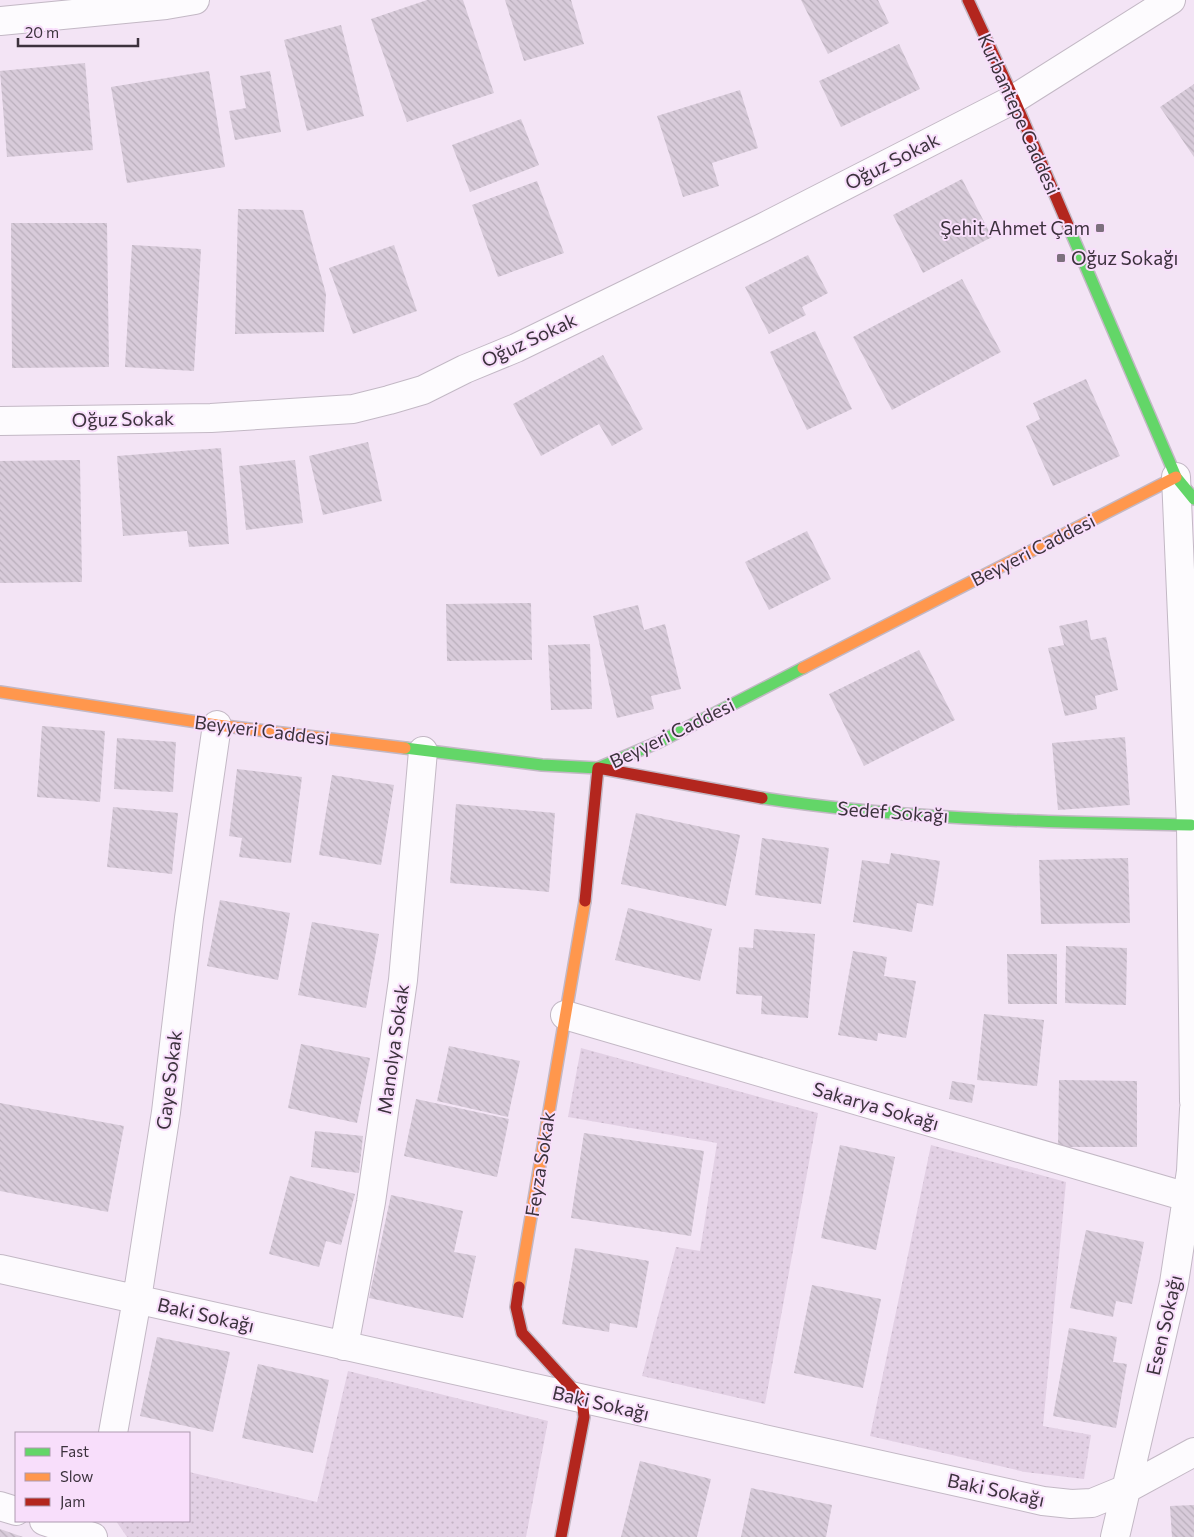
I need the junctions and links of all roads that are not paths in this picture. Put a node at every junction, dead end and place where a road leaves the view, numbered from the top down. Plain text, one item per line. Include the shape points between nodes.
1 (195, 0) edge
2 (968, 0) edge
3 (1171, 0) edge
4 (0, 22) edge
5 (1014, 99) junction
6 (0, 420) edge
7 (1185, 479) edge
8 (1194, 499) edge
9 (0, 692) edge
10 (217, 725) junction
11 (423, 750) junction
12 (598, 768) junction
13 (1191, 825) junction
14 (565, 1015) junction
15 (1194, 1101) edge
16 (1194, 1109) edge
17 (1187, 1196) junction
18 (0, 1269) edge
19 (137, 1299) junction
20 (344, 1346) junction
21 (582, 1398) junction
22 (113, 1432) edge
23 (1194, 1452) edge
24 (1126, 1489) junction
25 (0, 1506) edge
26 (15, 1511) edge
27 (47, 1522) edge
28 (98, 1522) edge
29 (94, 1537) edge
30 (561, 1537) edge
31 (1115, 1537) edge

1 - 4 street
2 - 5 street, Kurbantepe Caddesi
3 - 5 street, Oğuz Sokak
5 - 6 street, Oğuz Sokak via 762,228 423,390 353,409 211,418
5 - 7 street, Kurbantepe Caddesi
7 - 8 street, Kurbantepe Caddesi
7 - 12 street, Beyyeri Caddesi via 659,742
7 - 13 street
9 - 10 street, Beyyeri Caddesi
10 - 11 street, Beyyeri Caddesi
10 - 19 street, Gaye Sokak via 189,918 166,1112
11 - 12 street, Beyyeri Caddesi via 542,765
11 - 20 street, Manolya Sokak via 403,980 371,1202
12 - 13 street, Sedef Sokağı via 800,804 889,813
12 - 14 street, Feyza Sokak via 585,900
13 - 15 street
14 - 17 street, Sakarya Sokağı
14 - 21 street, Feyza Sokak via 516,1307 522,1333
16 - 17 street, Esen Sokağı
17 - 24 street, Esen Sokağı via 1174,1283
18 - 19 street, Baki Sokağı
19 - 20 street, Baki Sokağı
19 - 22 street, Gaye Sokak
20 - 21 street, Baki Sokağı
21 - 24 street, Baki Sokağı via 1043,1502 1092,1503
21 - 30 street via 584,1417
23 - 24 street, Baki Sokağı
24 - 31 street, Esen Sokağı
25 - 26 street
27 - 29 street
28 - 29 street

